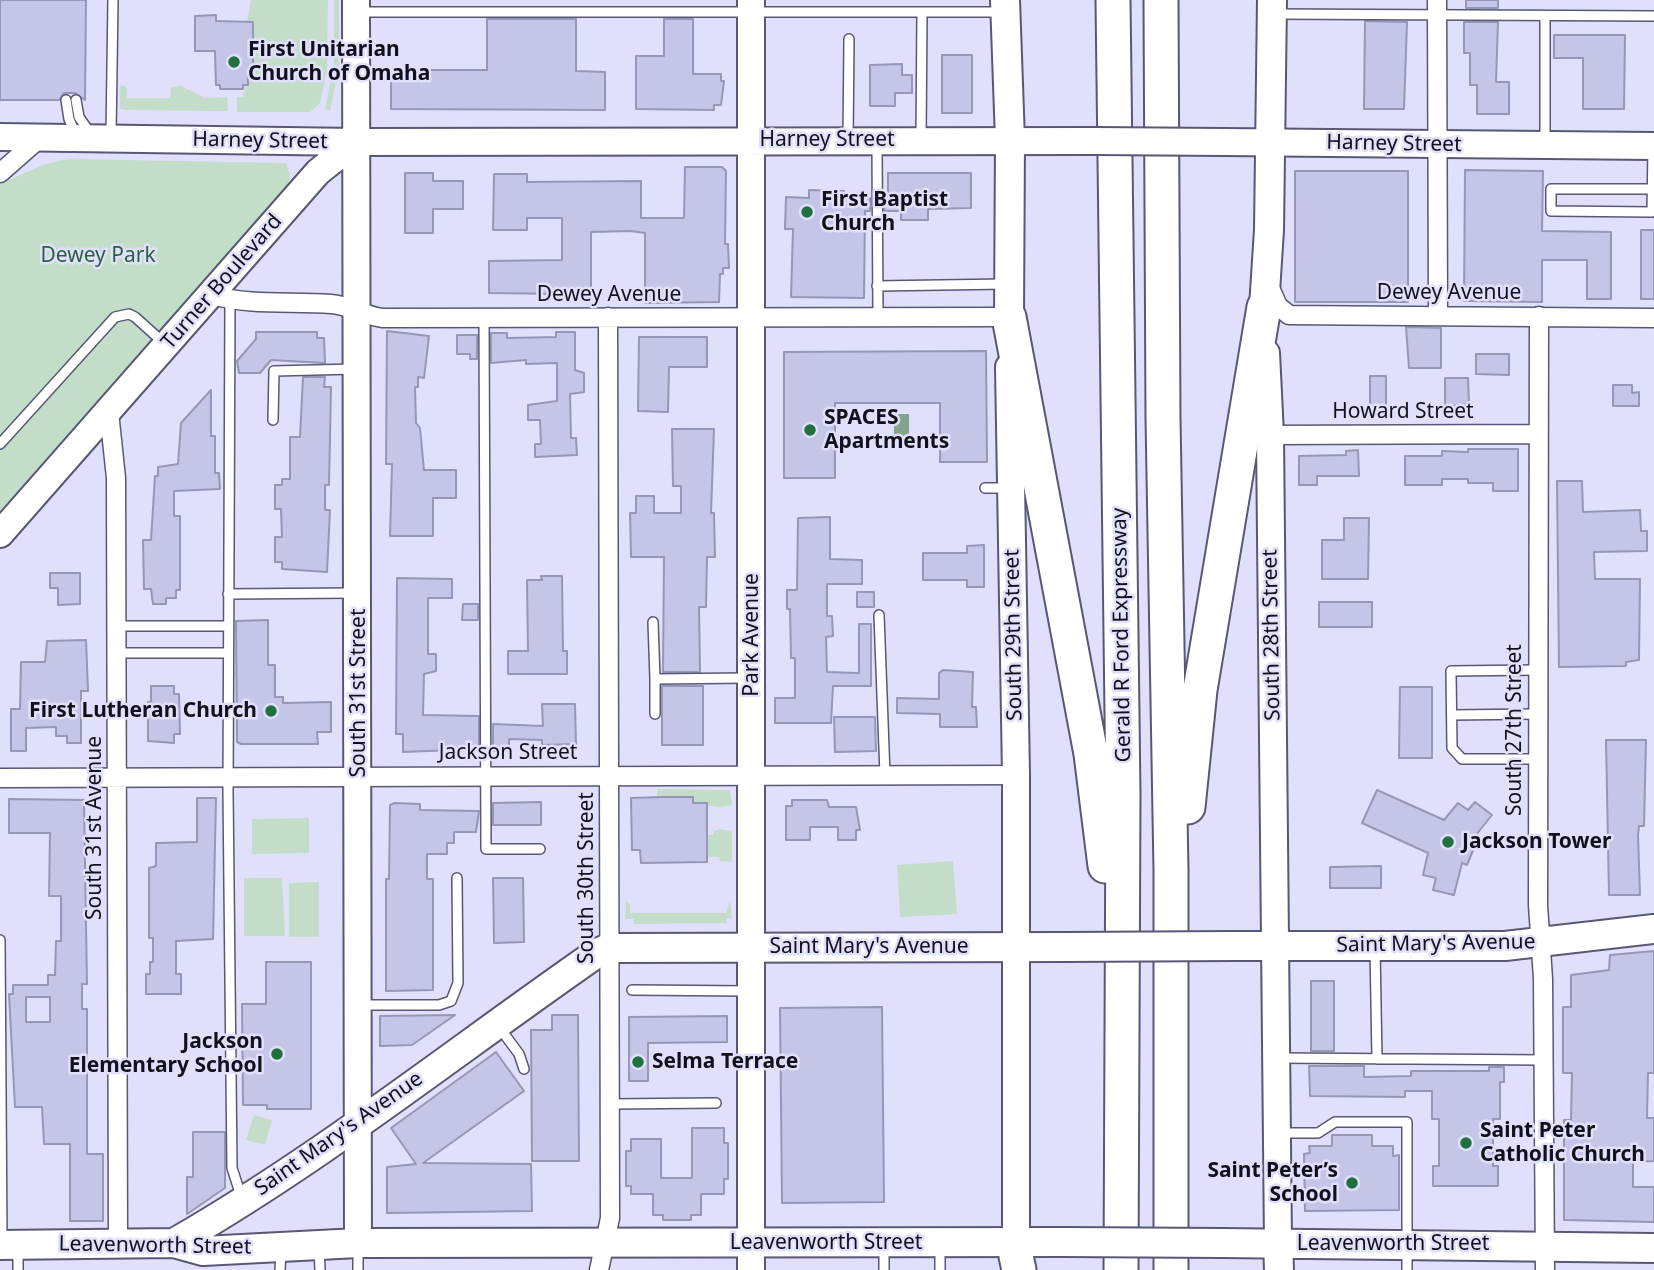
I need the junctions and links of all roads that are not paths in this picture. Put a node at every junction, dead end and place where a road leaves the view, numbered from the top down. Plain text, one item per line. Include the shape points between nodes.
1 (113, 0) edge
2 (1113, 0) edge
3 (1161, 0) edge
4 (751, 5) edge
5 (356, 6) edge
6 (1005, 6) edge
7 (1272, 7) edge
8 (1437, 8) edge
9 (922, 12) junction
10 (1545, 16) junction
11 (1654, 16) edge
12 (849, 39) dead end
13 (0, 136) edge
14 (41, 138) junction
15 (95, 138) junction
16 (921, 140) junction
17 (1010, 140) junction
18 (751, 141) junction
19 (848, 141) junction
20 (877, 141) junction
21 (356, 142) junction
22 (1270, 142) junction
23 (1437, 145) junction
24 (1545, 145) junction
25 (1653, 146) edge
26 (0, 173) edge
27 (1652, 189) junction
28 (1010, 284) junction
29 (877, 286) junction
30 (1264, 293) junction
31 (221, 298) junction
32 (357, 313) junction
33 (1438, 316) junction
34 (1539, 316) junction
35 (608, 317) junction
36 (752, 317) junction
37 (878, 317) junction
38 (1009, 317) junction
39 (484, 318) junction
40 (1654, 318) edge
41 (166, 346) junction
42 (357, 369) junction
43 (108, 412) junction
44 (273, 420) dead end
45 (1537, 434) junction
46 (1270, 435) junction
47 (0, 444) edge
48 (985, 488) dead end
49 (1012, 488) junction
50 (0, 534) edge
51 (358, 593) junction
52 (228, 594) junction
53 (879, 615) dead end
54 (653, 622) dead end
55 (117, 626) junction
56 (228, 626) junction
57 (117, 653) junction
58 (228, 653) junction
59 (1538, 670) junction
60 (752, 677) junction
61 (654, 678) junction
62 (655, 713) dead end
63 (1538, 714) junction
64 (1451, 715) junction
65 (1538, 759) junction
66 (752, 775) junction
67 (885, 775) junction
68 (1016, 775) junction
69 (359, 776) junction
70 (485, 776) junction
71 (611, 776) junction
72 (118, 777) junction
73 (228, 777) junction
74 (0, 778) edge
75 (540, 849) dead end
76 (1171, 871) junction
77 (457, 878) dead end
78 (1121, 924) junction
79 (1654, 929) edge
80 (0, 940) edge
81 (1541, 943) junction
82 (1275, 946) junction
83 (1375, 946) junction
84 (751, 947) junction
85 (1017, 947) junction
86 (609, 948) junction
87 (632, 990) dead end
88 (751, 991) junction
89 (358, 1005) junction
90 (495, 1023) junction
91 (1276, 1058) junction
92 (1377, 1059) junction
93 (1544, 1060) junction
94 (524, 1069) dead end
95 (716, 1103) dead end
96 (610, 1104) junction
97 (358, 1122) junction
98 (1277, 1133) junction
99 (253, 1194) junction
100 (174, 1243) junction
101 (118, 1244) junction
102 (1654, 1248) edge
103 (10, 1251) edge
104 (319, 1257) edge
105 (358, 1257) edge
106 (602, 1257) edge
107 (751, 1257) edge
108 (884, 1257) edge
109 (940, 1257) edge
110 (1279, 1257) edge
111 (1408, 1257) edge
112 (281, 1258) edge
113 (1545, 1258) edge
114 (202, 1260) edge
115 (1016, 1260) edge
116 (1121, 1270) edge
117 (1171, 1270) edge

1 - 15 lane
2 - 78 highway, Gerald R Ford Expressway via 1122,635
3 - 76 highway
4 - 5 lane
4 - 9 lane
4 - 18 main road, Park Avenue
5 - 21 main road
6 - 9 lane
6 - 17 main road, South 29th Street
7 - 8 lane
7 - 22 main road, South 28th Street
8 - 10 lane
8 - 23 street
9 - 16 lane
10 - 11 lane
10 - 24 lane
12 - 19 lane
13 - 14 main road, Harney Street
14 - 15 main road, Harney Street
14 - 26 street
15 - 15 lane via 69,119 71,100 81,123
15 - 21 main road, Harney Street
16 - 17 main road, Harney Street
16 - 20 main road, Harney Street
17 - 22 main road, Harney Street, bridge
17 - 28 main road, South 29th Street
18 - 19 main road, Harney Street
18 - 21 main road, Harney Street
18 - 36 main road, Park Avenue
19 - 20 main road, Harney Street
20 - 29 lane
21 - 31 main road, Turner Boulevard via 318,172
21 - 32 main road, South 31st Street
22 - 23 main road, Harney Street
22 - 30 main road, South 28th Street
23 - 24 main road, Harney Street
23 - 33 street
24 - 25 main road, Harney Street
25 - 27 lane
27 - 27 lane via 1652,212 1551,211 1551,189
28 - 29 lane
28 - 38 main road, South 29th Street
29 - 37 lane
30 - 33 street, Dewey Avenue via 1289,315
30 - 46 main road, South 28th Street
30 - 76 highway via 1200,690 1188,811
31 - 32 street, Dewey Avenue via 331,304
31 - 41 main road, Turner Boulevard
31 - 52 lane
32 - 39 street, Dewey Avenue via 383,318
32 - 42 main road, South 31st Street
33 - 34 street, Dewey Avenue
34 - 40 street, Dewey Avenue
34 - 45 street, South 27th Street
35 - 36 street, Dewey Avenue
35 - 39 street, Dewey Avenue
35 - 71 street, South 30th Street
36 - 37 street, Dewey Avenue
36 - 60 main road, Park Avenue
37 - 38 street, Dewey Avenue
38 - 49 main road, South 29th Street
38 - 78 highway via 1091,754 1108,889
39 - 70 lane
41 - 43 main road, Turner Boulevard
41 - 47 lane via 135,317 115,317
42 - 44 lane via 274,371
42 - 51 main road, South 31st Street
43 - 50 main road, Turner Boulevard
43 - 55 street, South 31st Avenue via 116,466
45 - 46 street, Howard Street
45 - 59 street, South 27th Street
46 - 82 main road, South 28th Street
48 - 49 lane
49 - 68 main road, South 29th Street
51 - 52 lane
51 - 69 main road, South 31st Street
52 - 56 lane
53 - 67 lane
54 - 61 lane
55 - 56 lane
55 - 57 street, South 31st Avenue
56 - 58 lane
57 - 58 lane
57 - 72 street, South 31st Avenue
58 - 73 lane
59 - 63 street, South 27th Street
59 - 64 lane via 1451,671
60 - 61 lane
60 - 66 main road, Park Avenue
61 - 62 lane
63 - 64 lane
63 - 65 street, South 27th Street
64 - 65 lane via 1452,748 1462,759
65 - 81 street, South 27th Street
66 - 67 street, Jackson Street
66 - 71 street, Jackson Street
66 - 84 main road, Park Avenue
67 - 68 street, Jackson Street
68 - 85 main road, South 29th Street
69 - 70 street, Jackson Street
69 - 73 street, Jackson Street
69 - 89 main road, South 31st Street
70 - 71 street, Jackson Street
70 - 75 lane via 486,849
71 - 86 street, South 30th Street
72 - 73 street, Jackson Street
72 - 74 street, Jackson Street
72 - 101 street, South 31st Avenue
73 - 99 lane via 232,1168
76 - 117 highway
77 - 89 lane via 457,983 451,1001 439,1006
78 - 116 highway, Gerald R Ford Expressway
79 - 81 main road, Saint Mary's Avenue
80 - 103 lane
81 - 83 main road, Saint Mary's Avenue
81 - 93 street, South 27th Street
82 - 83 main road, Saint Mary's Avenue
82 - 85 main road, Saint Mary's Avenue, bridge
82 - 91 main road, South 28th Street
83 - 92 lane
84 - 85 main road, Saint Mary's Avenue
84 - 86 main road, Saint Mary's Avenue
84 - 88 main road, Park Avenue
85 - 115 main road, South 29th Street
86 - 90 main road, Saint Mary's Avenue
86 - 96 street, South 30th Street
87 - 88 lane
88 - 107 main road, Park Avenue
89 - 97 main road, South 31st Street
90 - 94 lane via 519,1054
90 - 97 main road, Saint Mary's Avenue
91 - 92 lane
91 - 98 main road, South 28th Street
92 - 93 lane
93 - 113 street, South 27th Street
95 - 96 lane
96 - 106 street, South 30th Street via 610,1218
97 - 99 main road, Saint Mary's Avenue
97 - 105 main road, South 31st Street
98 - 110 main road, South 28th Street
98 - 111 lane via 1318,1133 1335,1122 1407,1122
99 - 100 main road, Saint Mary's Avenue
99 - 114 main road via 258,1208
100 - 101 main road, Leavenworth Street
100 - 114 main road, Leavenworth Street
101 - 103 main road, Leavenworth Street
102 - 113 main road, Leavenworth Street
104 - 105 main road, Leavenworth Street
104 - 112 main road, Leavenworth Street
105 - 106 main road, Leavenworth Street
106 - 107 main road, Leavenworth Street
107 - 108 main road, Leavenworth Street
108 - 109 main road, Leavenworth Street
109 - 115 main road, Leavenworth Street
110 - 111 main road, Leavenworth Street
110 - 115 main road, Leavenworth Street, bridge via 1222,1243 1064,1242
111 - 113 main road, Leavenworth Street
112 - 114 main road, Leavenworth Street

